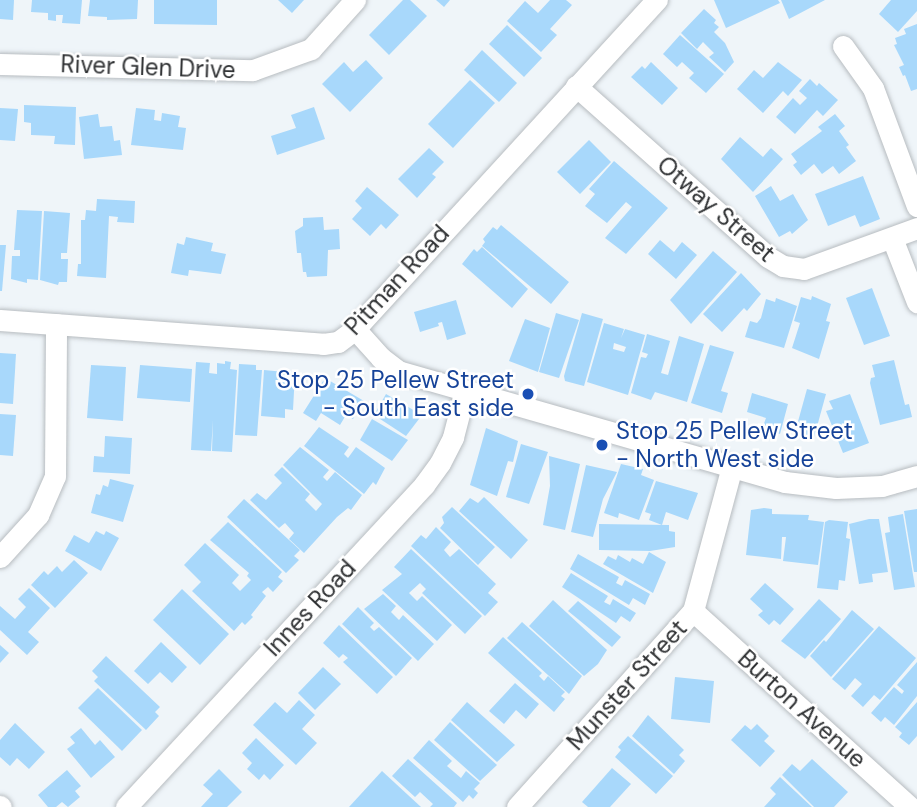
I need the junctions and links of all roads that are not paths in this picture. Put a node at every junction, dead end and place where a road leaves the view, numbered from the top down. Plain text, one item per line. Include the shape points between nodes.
1 (355, 0) edge
2 (657, 0) edge
3 (843, 46) dead end
4 (0, 64) edge
5 (576, 86) junction
6 (917, 206) edge
7 (917, 228) edge
8 (892, 238) junction
9 (917, 302) edge
10 (0, 320) edge
11 (56, 324) junction
12 (355, 329) junction
13 (465, 391) junction
14 (732, 466) junction
15 (917, 476) edge
16 (0, 557) edge
17 (693, 611) junction
18 (903, 805) edge
19 (125, 807) edge
20 (517, 807) edge

1 - 4 street, River Glen Drive via 311,49 253,70
2 - 5 street, Pitman Road
3 - 6 street via 873,88
5 - 8 street, Otway Street via 783,266 804,269
5 - 12 street, Pitman Road
7 - 8 street, Otway Street
8 - 9 street
10 - 11 street, Pitman Road
11 - 12 street, Pitman Road via 323,344 338,342
11 - 16 street via 55,476 38,515
12 - 13 street via 398,371
13 - 14 street
13 - 19 street, Innes Road via 453,437 424,485
14 - 15 street via 785,482 836,488 882,486
14 - 17 street, Munster Street
17 - 18 street, Burton Avenue
17 - 20 street, Munster Street

